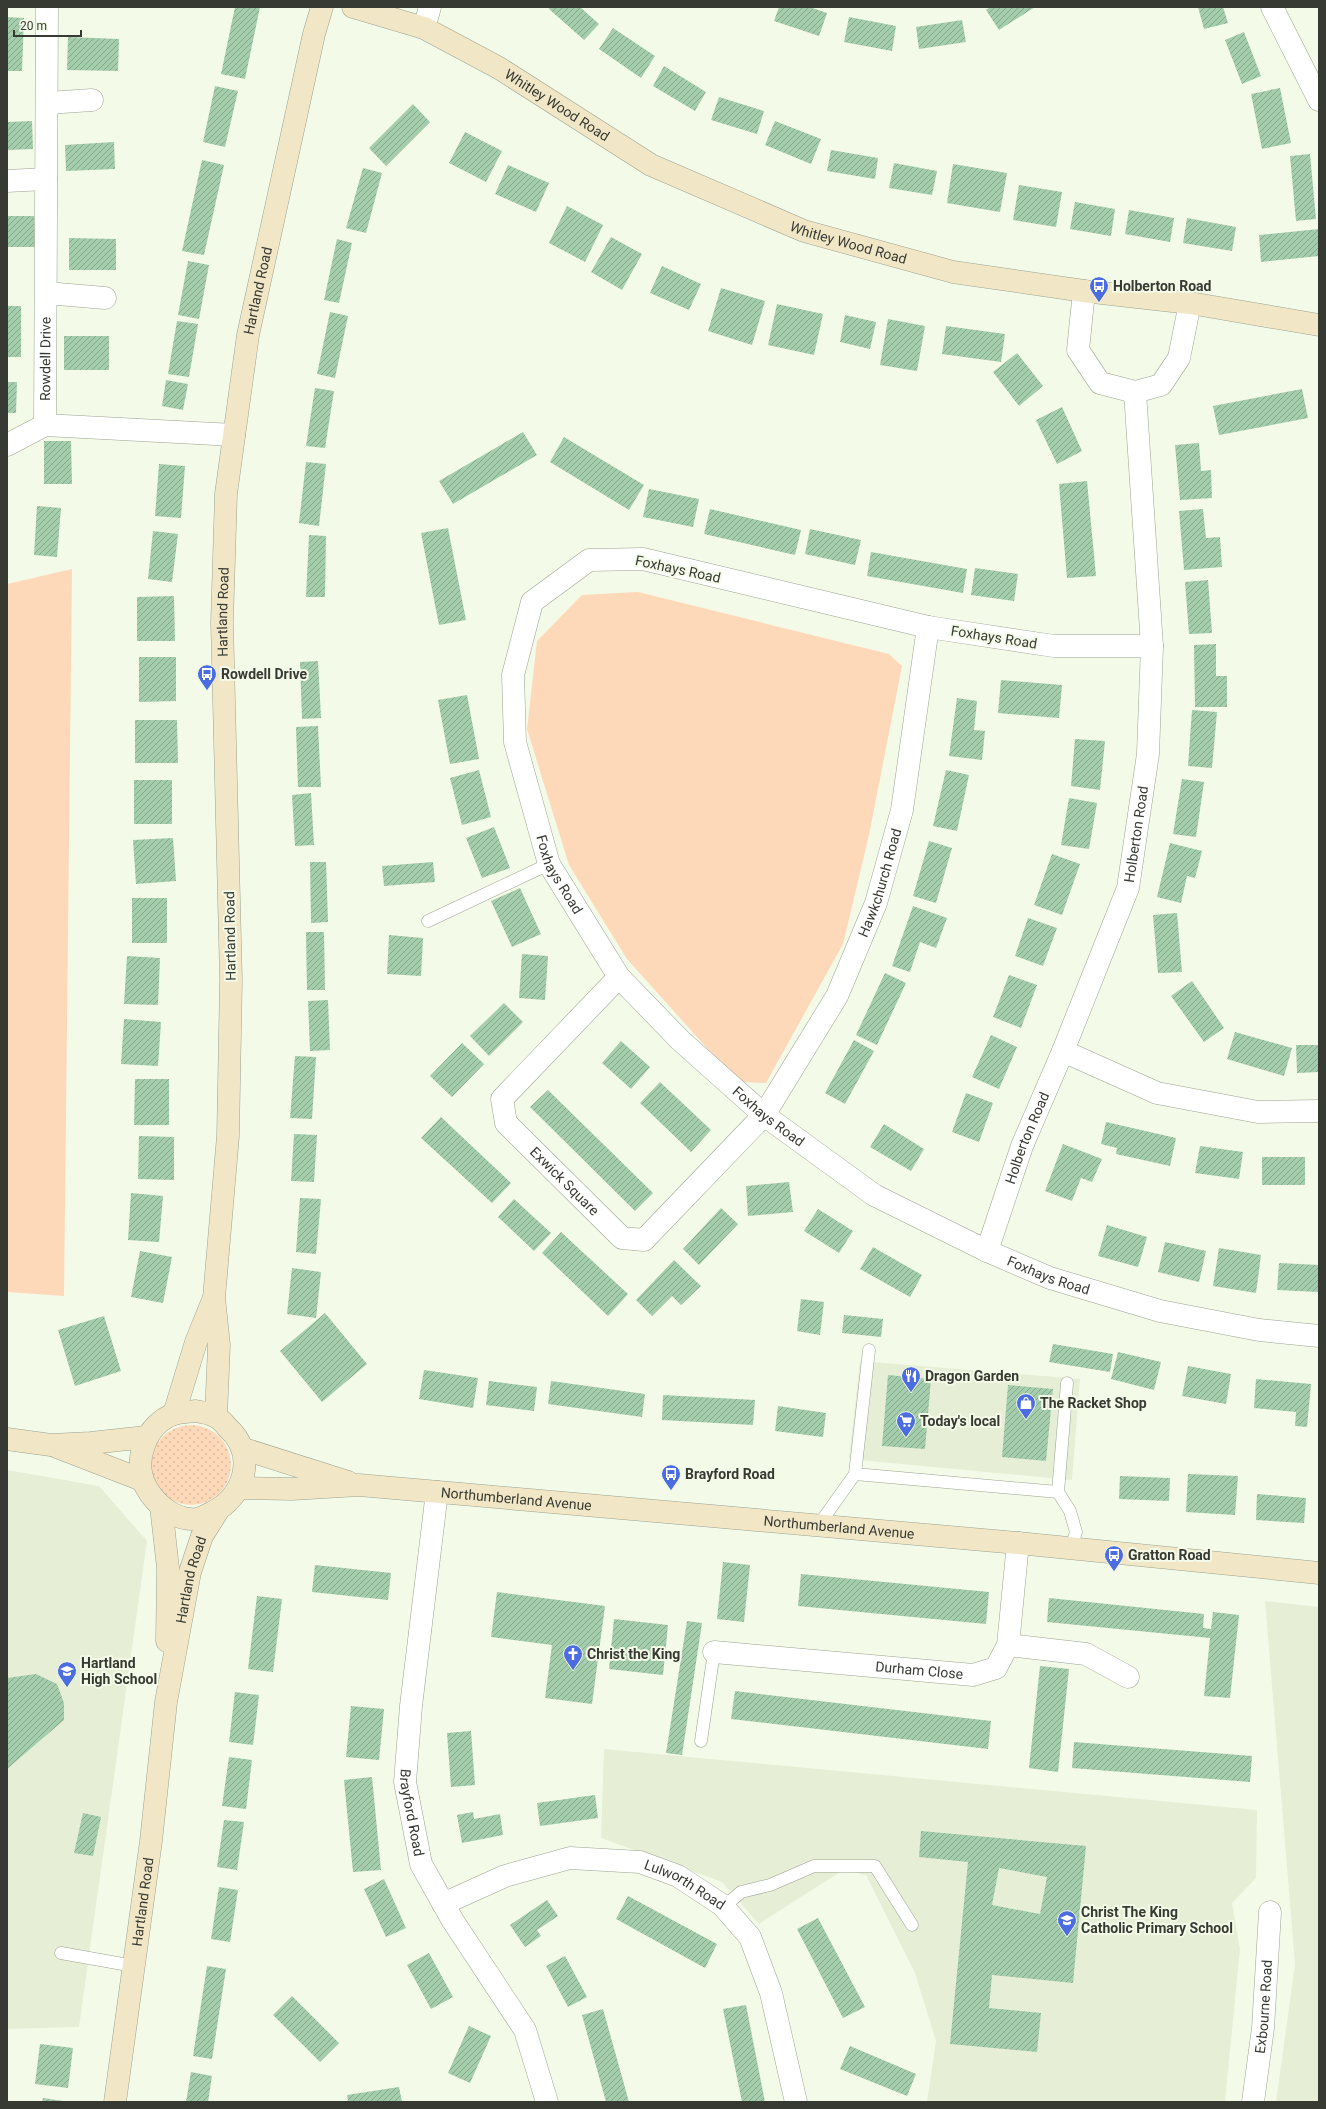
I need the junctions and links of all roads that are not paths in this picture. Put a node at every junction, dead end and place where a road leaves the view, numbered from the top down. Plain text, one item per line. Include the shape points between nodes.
1 (47, 7) edge
2 (322, 7) edge
3 (353, 7) edge
4 (430, 7) edge
5 (1272, 7) edge
6 (424, 28) junction
7 (92, 100) dead end
8 (1319, 100) edge
9 (47, 103) junction
10 (46, 179) junction
11 (7, 181) edge
12 (1084, 291) junction
13 (46, 293) junction
14 (105, 298) dead end
15 (1190, 303) junction
16 (1319, 326) edge
17 (1135, 392) junction
18 (45, 425) junction
19 (234, 435) junction
20 (7, 446) edge
21 (928, 627) junction
22 (1152, 646) junction
23 (549, 864) junction
24 (428, 921) dead end
25 (619, 976) junction
26 (1063, 1051) junction
27 (1319, 1111) edge
28 (764, 1115) junction
29 (986, 1251) junction
30 (214, 1298) junction
31 (1319, 1336) edge
32 (869, 1350) dead end
33 (1067, 1383) dead end
34 (174, 1414) junction
35 (216, 1416) junction
36 (146, 1437) junction
37 (7, 1439) edge
38 (51, 1445) junction
39 (244, 1449) junction
40 (855, 1474) junction
41 (142, 1480) junction
42 (359, 1485) junction
43 (239, 1488) junction
44 (437, 1492) junction
45 (1058, 1492) junction
46 (161, 1506) junction
47 (218, 1509) junction
48 (818, 1526) junction
49 (1018, 1543) junction
50 (1071, 1548) junction
51 (1319, 1573) edge
52 (1008, 1645) junction
53 (714, 1652) joint
54 (1128, 1676) dead end
55 (166, 1702) junction
56 (701, 1741) dead end
57 (442, 1904) junction
58 (722, 1905) junction
59 (1270, 1912) dead end
60 (912, 1925) dead end
61 (61, 1953) dead end
62 (134, 1966) junction
63 (542, 2100) edge
64 (115, 2102) edge
65 (796, 2102) edge
66 (1254, 2102) edge

1 - 9 street, Rowdell Drive
2 - 19 street, Hartland Road via 248,335
3 - 6 street, Whitley Wood Road
4 - 6 street
5 - 8 street
6 - 12 street, Whitley Wood Road via 499,68 651,165 804,231 953,272
7 - 9 street
9 - 10 street, Rowdell Drive
10 - 11 street
10 - 13 street, Rowdell Drive
12 - 15 street, Whitley Wood Road
12 - 17 street via 1078,350 1100,383
13 - 14 street
13 - 18 street, Rowdell Drive
15 - 16 street, Whitley Wood Road
15 - 17 street via 1179,358 1161,384
17 - 22 street, Holberton Road
18 - 19 street
18 - 20 street
19 - 30 street, Hartland Road via 226,494 222,622 231,980 228,1136
21 - 22 street, Foxhays Road via 1054,646
21 - 23 street, Foxhays Road via 643,559 589,560 532,602 513,675 515,742
21 - 28 street, Hawkchurch Road via 902,810 876,902 836,996
22 - 26 street, Holberton Road via 1148,754 1128,888
23 - 24 lane
23 - 25 street, Foxhays Road
25 - 28 street, Foxhays Road via 680,1040
25 - 28 street, Exwick Square via 502,1099 506,1123 622,1238 644,1240
26 - 27 street via 1157,1093 1258,1112
26 - 29 street, Holberton Road via 1022,1146
28 - 29 street, Foxhays Road via 874,1195
29 - 31 street, Foxhays Road via 1050,1278 1160,1311 1259,1330
30 - 34 street, Hartland Road via 196,1342
30 - 35 street, Hartland Road via 219,1345
32 - 40 lane
33 - 45 lane
34 - 35 street via 195,1411
34 - 36 street via 158,1423
35 - 39 street via 236,1434
36 - 38 street
36 - 41 street via 140,1460
37 - 38 street
38 - 41 street
39 - 42 street, Northumberland Avenue
39 - 43 street via 245,1469
40 - 45 lane
40 - 48 lane
41 - 46 street via 150,1496
42 - 43 street, Northumberland Avenue via 292,1489
42 - 44 street, Northumberland Avenue
43 - 47 street via 227,1503
44 - 48 street, Northumberland Avenue
44 - 57 street, Brayford Road via 411,1706 405,1782 421,1864
45 - 50 lane via 1070,1510 1076,1532
46 - 47 street via 176,1516 197,1519
46 - 55 street, Hartland Road via 168,1568
47 - 55 street, Hartland Road via 202,1536 190,1572
48 - 49 street, Northumberland Avenue
49 - 50 street, Northumberland Avenue
49 - 52 street, Durham Close
50 - 51 street, Northumberland Avenue
52 - 53 street, Durham Close via 996,1668 973,1675
52 - 54 street via 1086,1654
53 - 56 lane
55 - 62 street, Hartland Road
57 - 58 street, Lulworth Road via 505,1876 570,1858 640,1862 678,1876
57 - 63 street, Brayford Road via 525,2030
58 - 60 lane via 741,1892 770,1885 814,1866 875,1866
58 - 65 street, Lulworth Road via 750,1938 771,1993
59 - 66 street, Exbourne Road via 1263,2028
61 - 62 lane
62 - 64 street, Hartland Road

